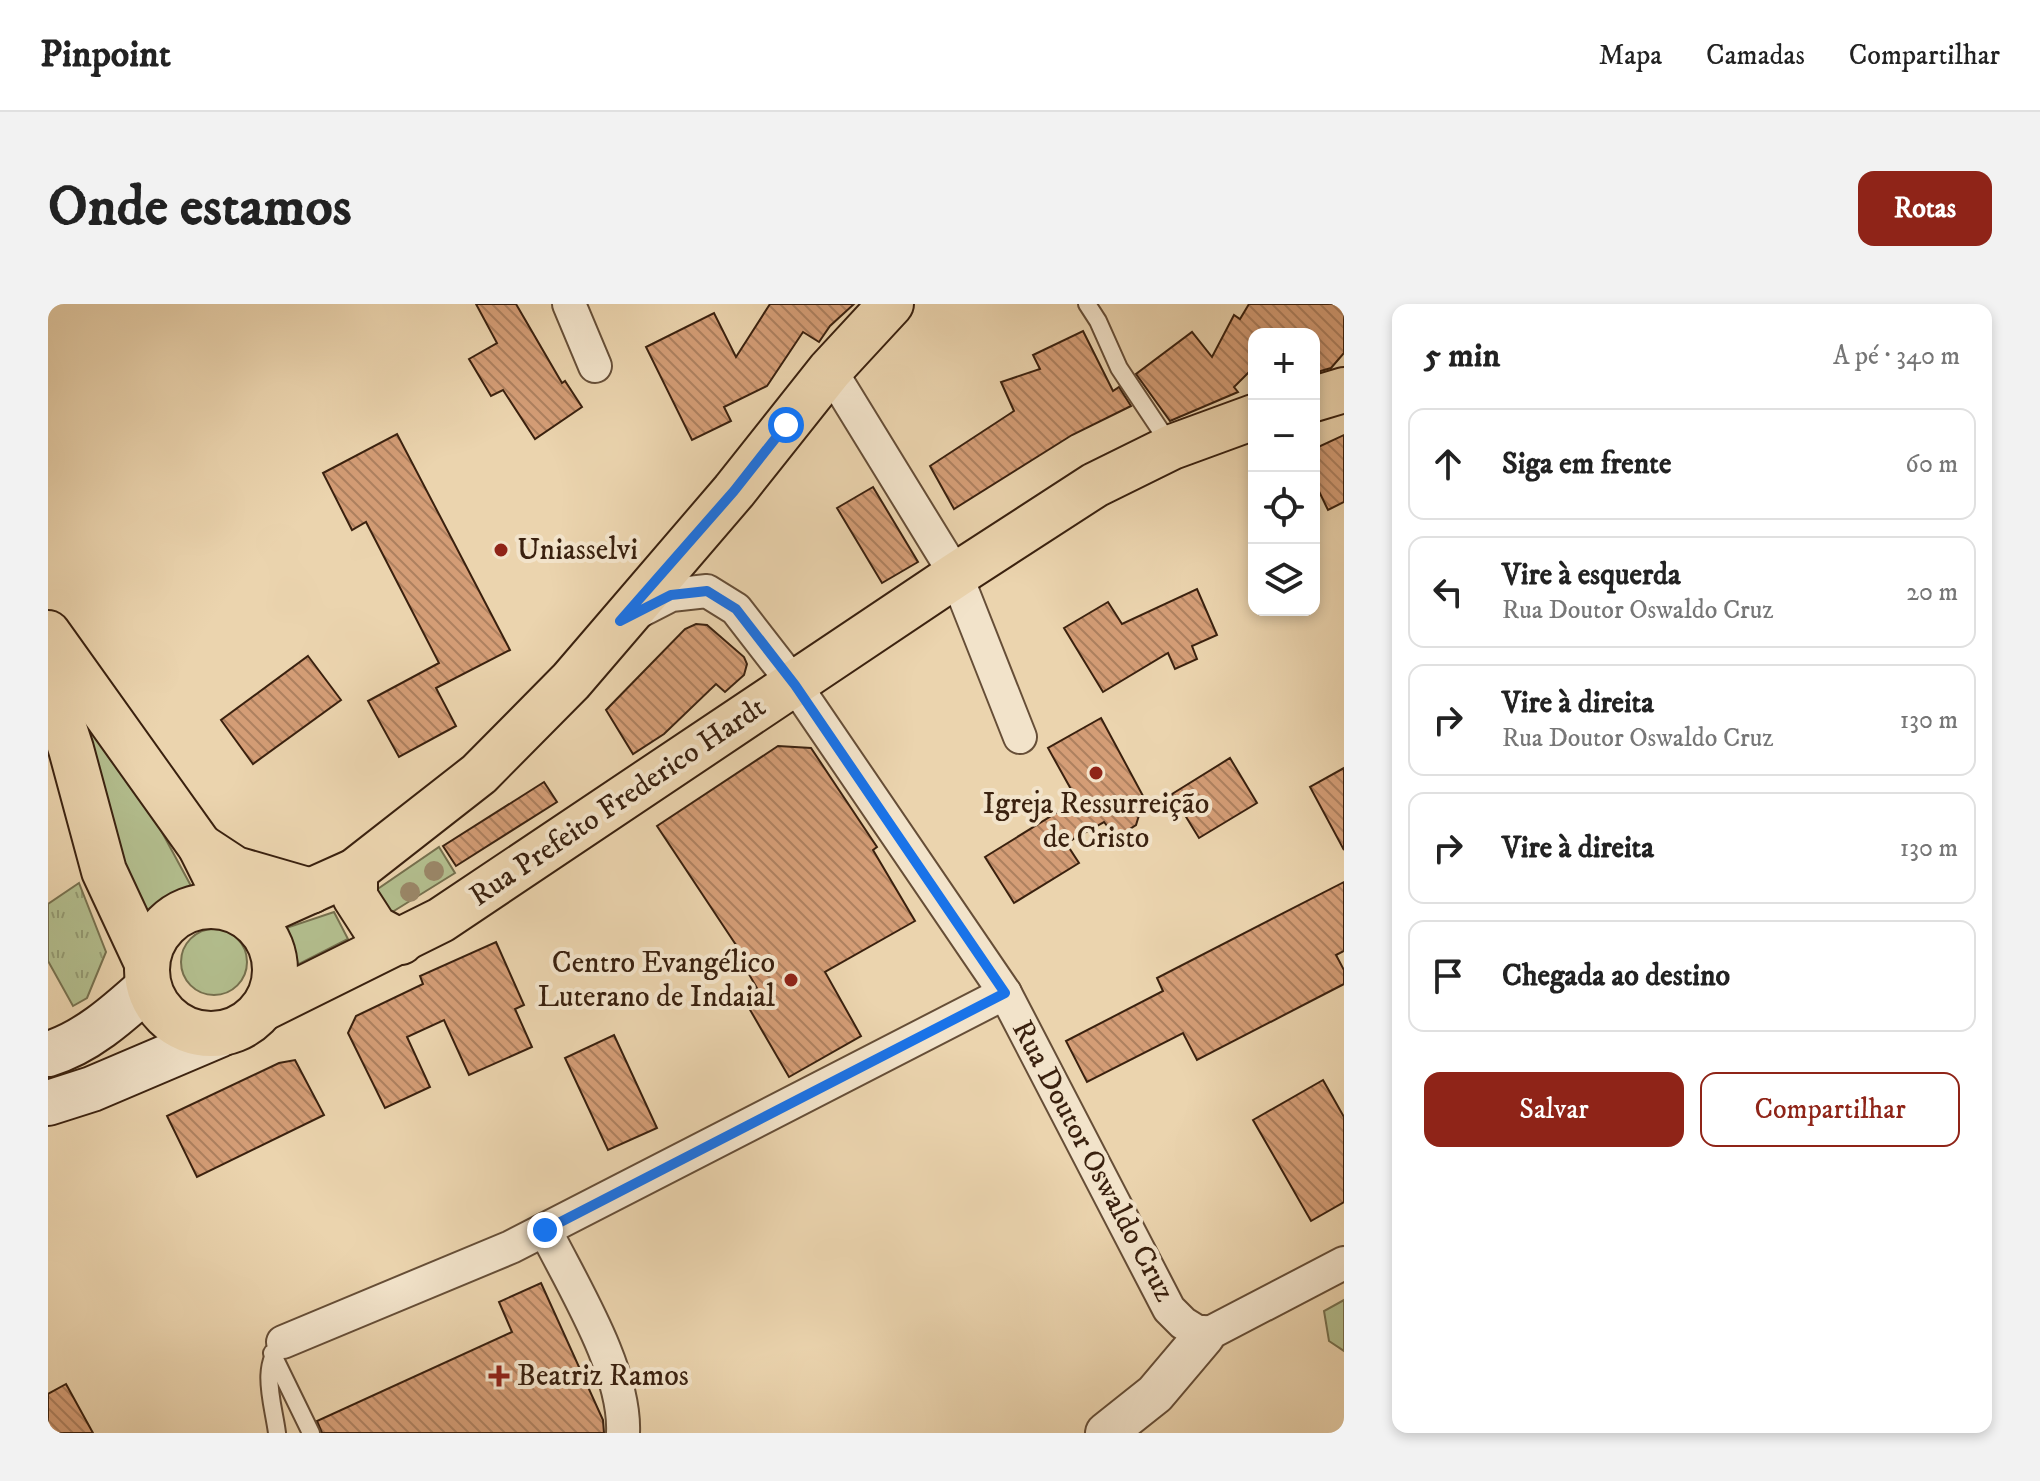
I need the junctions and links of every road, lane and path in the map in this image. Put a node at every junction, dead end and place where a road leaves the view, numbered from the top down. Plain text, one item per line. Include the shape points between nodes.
1 (569, 304) edge
2 (891, 304) edge
3 (1087, 304) edge
4 (595, 366) dead end
5 (830, 370) junction
6 (1344, 390) edge
7 (1320, 397) edge
8 (1248, 419) edge
9 (1172, 447) junction
10 (956, 575) junction
11 (620, 621) junction
12 (48, 633) edge
13 (48, 678) edge
14 (795, 685) junction
15 (1020, 737) dead end
16 (200, 846) junction
17 (355, 871) junction
18 (311, 891) junction
19 (240, 913) junction
20 (401, 942) junction
21 (147, 974) junction
22 (1005, 993) junction
23 (264, 1008) junction
24 (219, 1035) junction
25 (48, 1054) edge
26 (48, 1103) edge
27 (545, 1230) junction
28 (1344, 1263) edge
29 (1204, 1336) junction
30 (278, 1347) junction
31 (277, 1433) edge
32 (311, 1433) edge
33 (623, 1433) edge
34 (1106, 1433) edge

1 - 4 street
2 - 5 main road
3 - 9 lane via 1119,368
5 - 10 street
5 - 11 main road via 734,491
6 - 7 main road
8 - 9 main road, Rua Prefeito Frederico Hardt
9 - 10 main road, Rua Prefeito Frederico Hardt via 1095,485
10 - 14 main road, Rua Prefeito Frederico Hardt
10 - 15 street
11 - 14 street, Rua Doutor Oswaldo Cruz via 671,595 707,591 736,609
11 - 17 main road via 571,681 479,774
12 - 16 main road
13 - 21 main road via 104,871
14 - 20 main road, Rua Prefeito Frederico Hardt
14 - 22 street, Rua Doutor Oswaldo Cruz
16 - 18 main road via 235,869
16 - 19 main road
17 - 18 main road
17 - 20 main road via 355,897 375,928
18 - 19 main road
19 - 21 main road via 203,906 176,915 156,935
19 - 23 main road via 264,932 273,950 273,990
20 - 23 main road, Rua Prefeito Frederico Hardt
21 - 24 main road via 158,1008 174,1024
21 - 25 main road via 95,1030
22 - 27 street
22 - 29 street, Rua Doutor Oswaldo Cruz via 1169,1309
23 - 24 main road via 244,1026
24 - 26 main road
27 - 30 street
27 - 33 street via 610,1366 624,1415
28 - 29 street
29 - 34 street via 1155,1394
30 - 31 lane via 268,1368
30 - 32 lane

